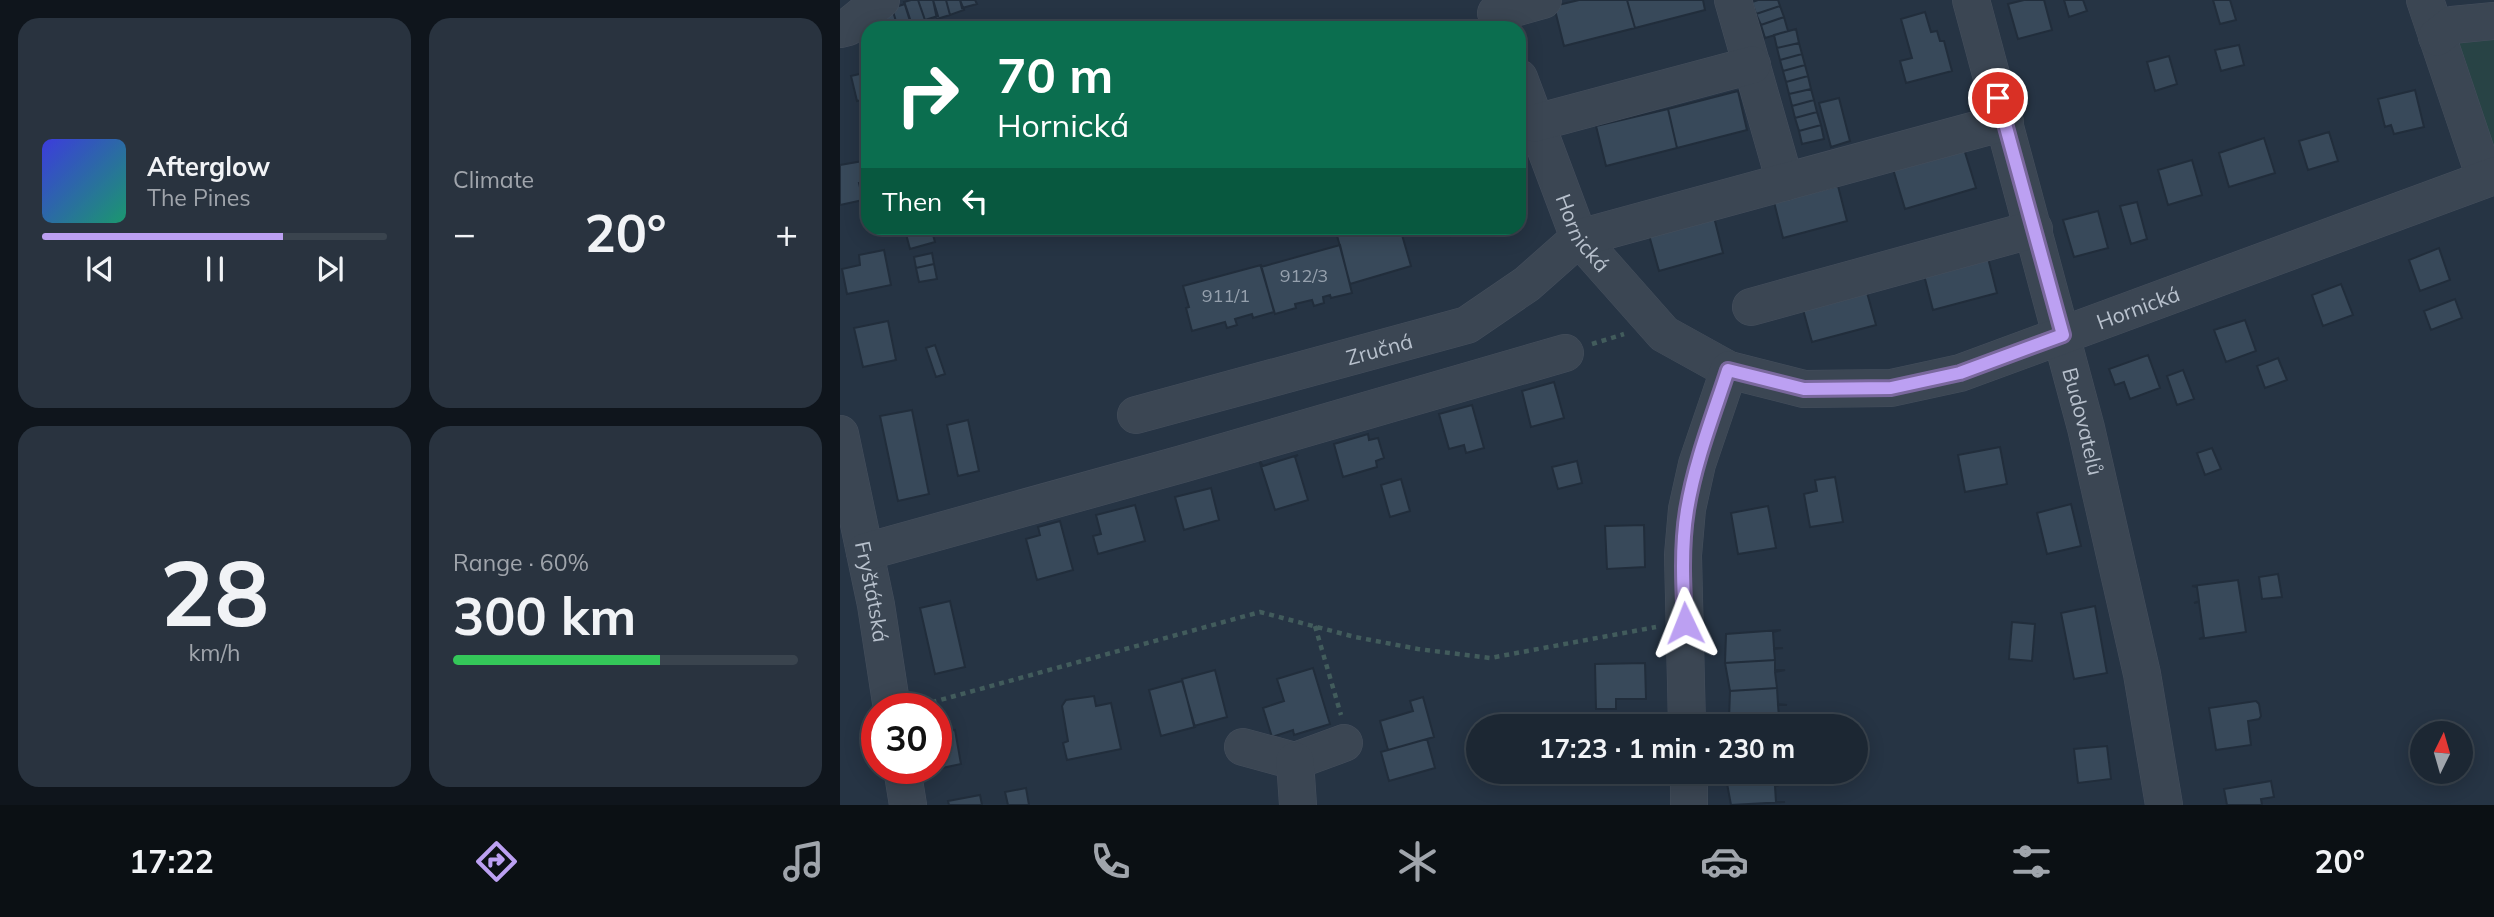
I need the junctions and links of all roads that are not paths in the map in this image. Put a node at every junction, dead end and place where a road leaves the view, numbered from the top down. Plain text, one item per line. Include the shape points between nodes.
1 (881, 0) edge
2 (1543, 0) edge
3 (1733, 0) edge
4 (1971, 0) edge
5 (2426, 0) edge
6 (1496, 14) edge
7 (2494, 21) edge
8 (840, 29) edge
9 (2437, 37) junction
10 (1752, 65) junction
11 (1526, 98) edge
12 (2004, 122) junction
13 (1535, 123) junction
14 (2490, 177) edge
15 (1785, 182) junction
16 (2034, 229) junction
17 (1579, 238) junction
18 (1751, 307) dead end
19 (2063, 335) junction
20 (1565, 353) road end
21 (1728, 370) junction
22 (840, 439) edge
23 (1141, 474) junction
24 (865, 552) junction
25 (903, 693) edge
26 (1687, 714) edge
27 (1344, 743) road end
28 (1243, 747) dead end
29 (1296, 761) junction
30 (905, 784) edge
31 (1689, 784) edge
32 (908, 805) edge
33 (1298, 805) edge
34 (1689, 805) edge
35 (2164, 805) edge

1 - 8 street
2 - 6 street
3 - 10 street
4 - 12 street, Budovatelů
5 - 9 street
7 - 9 street via 2452,25
9 - 14 street
10 - 13 street
10 - 15 street
11 - 13 street, Hornická
12 - 15 street
12 - 16 street, Budovatelů
13 - 17 street, Hornická
14 - 19 street, Hornická
15 - 17 street
16 - 18 street
16 - 19 street, Budovatelů
17 - 21 street, Hornická via 1664,334
17 - 23 street, Zručná via 1527,284 1467,325 1146,412
19 - 21 street, Hornická via 1960,373 1891,388 1804,389
19 - 35 street, Budovatelů via 2142,674
20 - 23 street
21 - 26 street via 1687,509 1682,555
22 - 24 street, Fryštátská
23 - 24 street
24 - 25 street, Fryštátská
27 - 29 street
28 - 29 street
29 - 33 street
30 - 32 street
31 - 34 street

